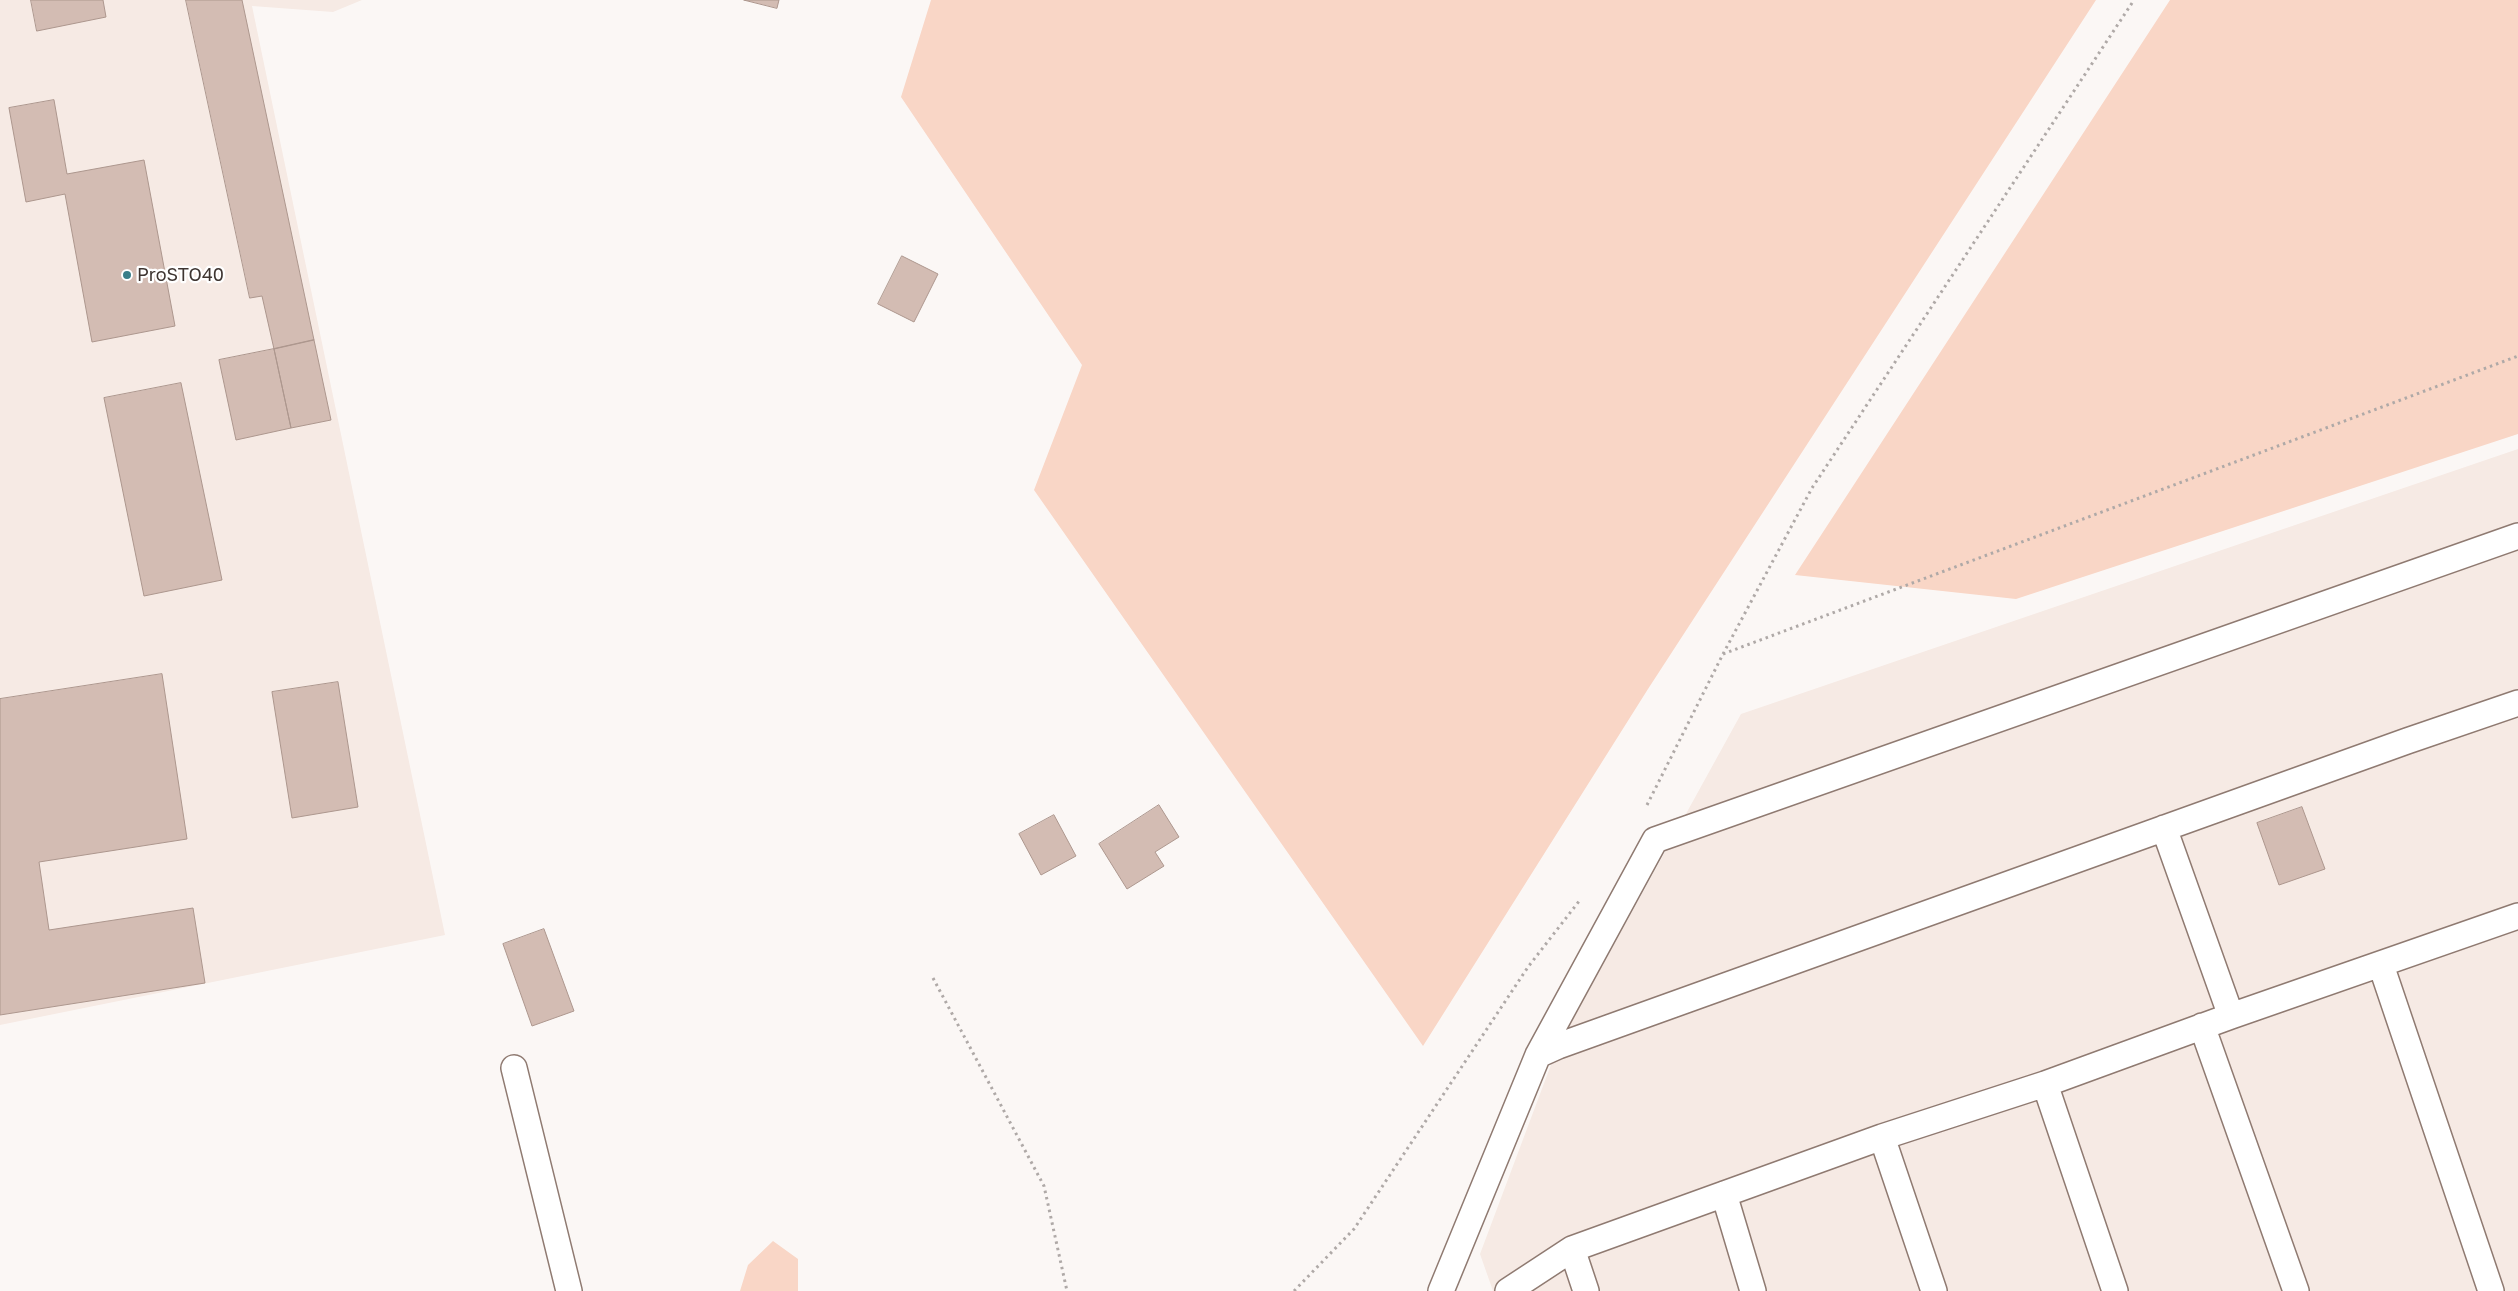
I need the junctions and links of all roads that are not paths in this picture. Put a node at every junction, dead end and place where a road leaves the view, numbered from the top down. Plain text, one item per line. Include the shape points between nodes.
1 (2518, 536) edge
2 (2518, 703) edge
3 (2164, 828) junction
4 (2518, 916) edge
5 (2381, 965) junction
6 (2231, 1016) junction
7 (2202, 1026) junction
8 (1538, 1055) junction
9 (514, 1068) dead end
10 (2045, 1084) junction
11 (1882, 1137) junction
12 (1724, 1194) junction
13 (1572, 1249) junction
14 (569, 1291) edge
15 (1441, 1291) edge
16 (1508, 1291) edge
17 (1586, 1291) edge
18 (1753, 1291) edge
19 (1934, 1291) edge
20 (2115, 1291) edge
21 (2296, 1291) edge
22 (2491, 1291) edge

1 - 8 lane via 1655,840
2 - 3 lane
3 - 6 lane
3 - 8 lane
4 - 5 lane
5 - 6 lane
5 - 22 lane
6 - 7 lane
7 - 10 lane
7 - 21 lane
8 - 15 lane
9 - 14 lane
10 - 11 lane
10 - 20 lane
11 - 12 lane
11 - 19 lane
12 - 13 lane
12 - 18 lane
13 - 16 lane
13 - 17 lane

